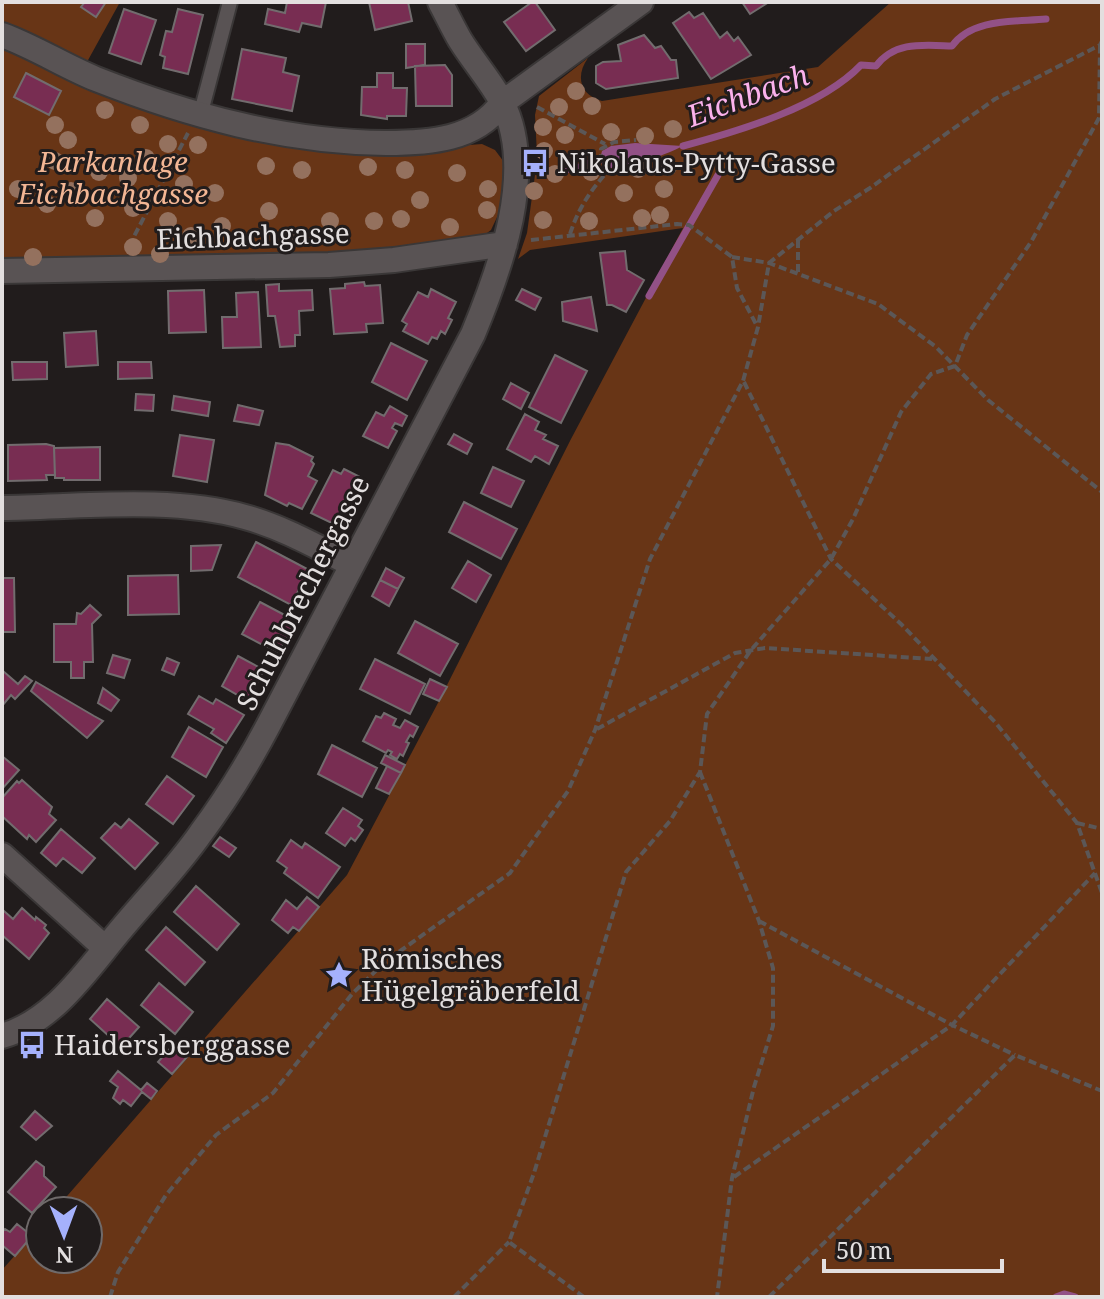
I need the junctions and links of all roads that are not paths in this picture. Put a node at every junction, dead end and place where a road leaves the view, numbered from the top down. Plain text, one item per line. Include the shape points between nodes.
1 (230, 2) edge
2 (440, 2) edge
3 (641, 2) edge
4 (2, 35) edge
5 (502, 103) junction
6 (200, 116) junction
7 (505, 244) junction
8 (2, 271) edge
9 (2, 508) edge
10 (351, 564) junction
11 (2, 855) edge
12 (105, 948) junction
13 (2, 1036) edge

1 - 6 lane
2 - 5 street, Schuhbrechergasse
3 - 5 street
4 - 6 street via 94,78
5 - 6 street via 467,132 405,143 340,143
5 - 7 street, Schuhbrechergasse via 516,157
7 - 8 street, Eichbachgasse via 329,265
7 - 10 street, Schuhbrechergasse via 473,334
9 - 10 street via 209,509 260,521
10 - 12 street, Schuhbrechergasse via 233,787
11 - 12 street
12 - 13 street, Schuhbrechergasse via 53,1006

